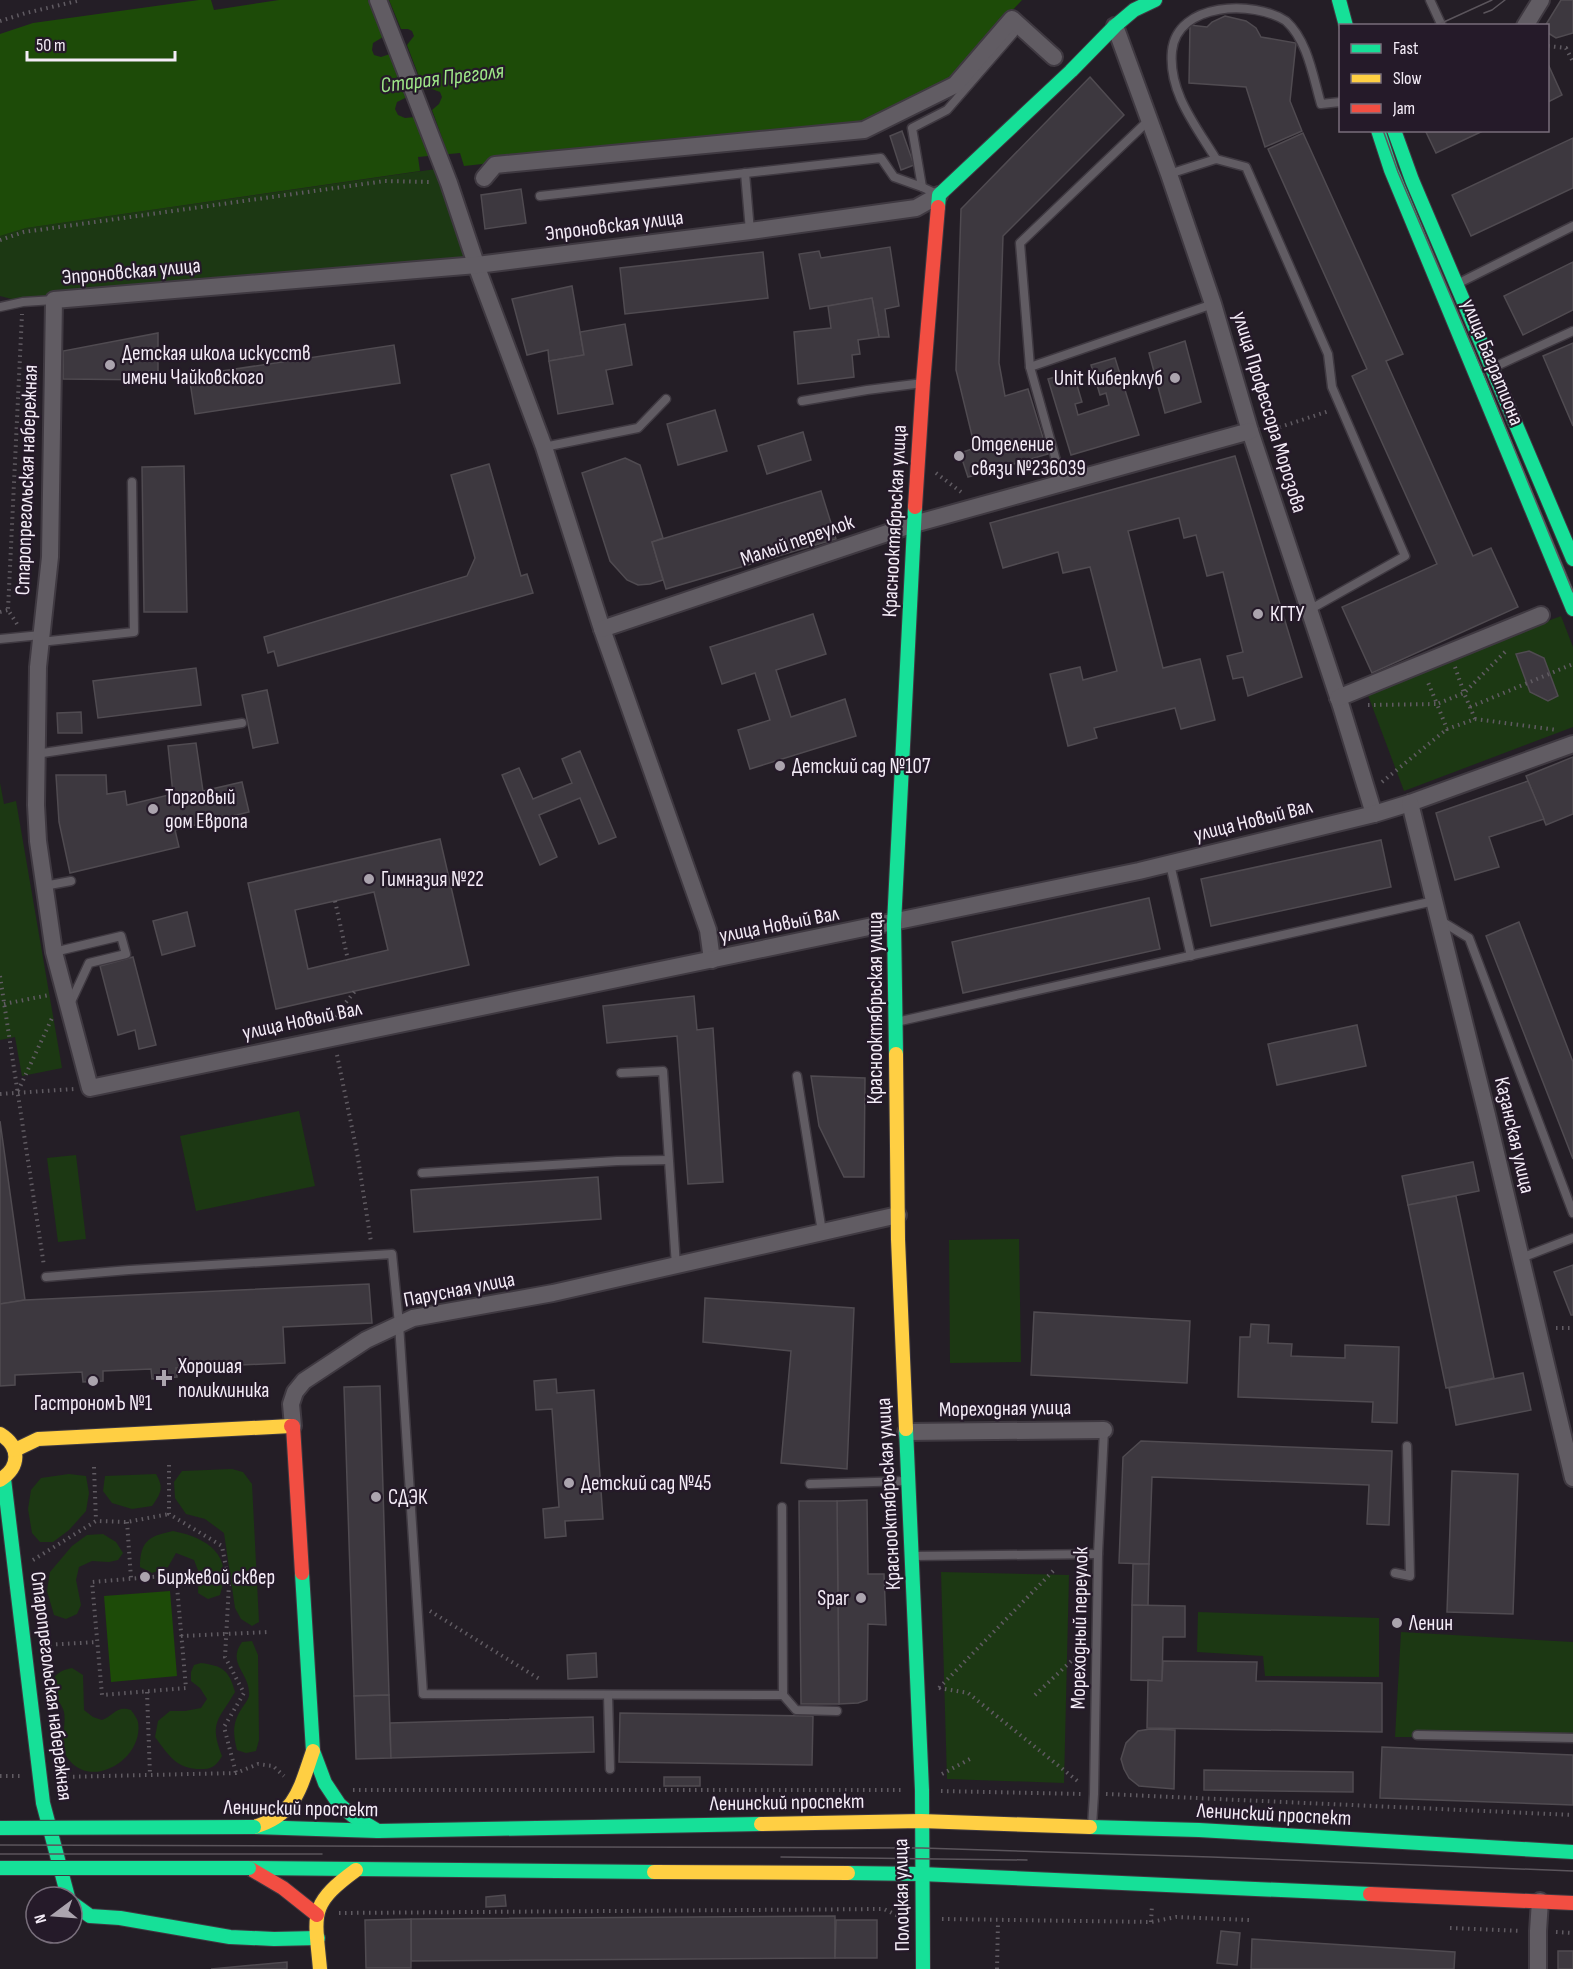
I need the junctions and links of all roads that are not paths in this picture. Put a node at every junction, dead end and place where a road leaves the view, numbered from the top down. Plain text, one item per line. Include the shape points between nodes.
1 (378, 0) edge
2 (1155, 0) edge
3 (1339, 0) edge
4 (1430, 0) edge
5 (1541, 0) edge
6 (1345, 24) edge
7 (1441, 24) edge
8 (1526, 24) edge
9 (1115, 26) junction
10 (1013, 34) dead end
11 (1054, 57) dead end
12 (1339, 102) edge
13 (1149, 120) junction
14 (1379, 132) edge
15 (1395, 132) edge
16 (1216, 159) junction
17 (745, 173) junction
18 (1169, 174) junction
19 (484, 178) dead end
20 (922, 187) junction
21 (939, 195) junction
22 (540, 196) dead end
23 (1573, 226) edge
24 (750, 231) junction
25 (477, 265) junction
26 (1456, 284) junction
27 (54, 300) junction
28 (1213, 304) junction
29 (0, 307) edge
30 (1573, 332) edge
31 (1030, 367) junction
32 (1492, 368) junction
33 (1475, 375) junction
34 (924, 383) junction
35 (666, 399) dead end
36 (802, 401) dead end
37 (1251, 434) junction
38 (544, 447) junction
39 (132, 482) dead end
40 (1062, 482) junction
41 (914, 524) junction
42 (1573, 560) edge
43 (1573, 609) edge
44 (1309, 610) junction
45 (1541, 615) dead end
46 (602, 629) junction
47 (35, 638) junction
48 (0, 639) edge
49 (1339, 702) junction
50 (242, 723) dead end
51 (1573, 744) edge
52 (36, 754) junction
53 (1410, 803) junction
54 (1374, 814) junction
55 (1170, 864) junction
56 (71, 881) dead end
57 (44, 886) junction
58 (1434, 901) junction
59 (1438, 919) junction
60 (894, 924) junction
61 (54, 952) junction
62 (1191, 956) junction
63 (712, 960) junction
64 (68, 1009) junction
65 (895, 1022) junction
66 (621, 1073) dead end
67 (797, 1076) dead end
68 (90, 1088) joint
69 (668, 1160) junction
70 (422, 1173) dead end
71 (1573, 1213) edge
72 (898, 1215) junction
73 (822, 1232) junction
74 (1573, 1238) edge
75 (1521, 1258) junction
76 (676, 1266) junction
77 (46, 1277) road end
78 (399, 1324) junction
79 (293, 1426) junction
80 (1104, 1430) joint
81 (906, 1432) junction
82 (0, 1434) edge
83 (1407, 1446) dead end
84 (15, 1450) junction
85 (1573, 1478) edge
86 (2, 1479) edge
87 (908, 1481) junction
88 (810, 1484) dead end
89 (782, 1507) dead end
90 (1098, 1554) junction
91 (911, 1556) junction
92 (1395, 1573) dead end
93 (608, 1695) junction
94 (783, 1695) junction
95 (837, 1712) dead end
96 (1417, 1735) dead end
97 (1573, 1738) edge
98 (313, 1751) junction
99 (610, 1769) dead end
100 (921, 1821) junction
101 (1092, 1826) junction
102 (254, 1827) junction
103 (0, 1828) edge
104 (378, 1832) junction
105 (1573, 1851) edge
106 (0, 1868) edge
107 (249, 1868) junction
108 (356, 1870) junction
109 (921, 1874) junction
110 (65, 1885) edge
111 (1540, 1901) junction
112 (1573, 1903) edge
113 (84, 1912) edge
114 (316, 1915) junction
115 (318, 1938) junction
116 (320, 1969) edge
117 (923, 1969) edge
118 (1538, 1969) edge

1 - 25 street
2 - 9 main road, Эпроновская улица via 1134,10
3 - 6 main road
4 - 7 lane
5 - 8 street
9 - 13 street, улица Профессора Морозова
9 - 21 main road, Эпроновская улица
10 - 20 lane via 946,110 912,128
11 - 19 street via 1012,19 955,85 864,130 495,165
12 - 16 lane via 1321,104 1304,50 1286,20 1266,8 1248,4 1203,12 1184,23 1176,36 1173,77 1182,104
13 - 18 street, улица Профессора Морозова
13 - 31 lane via 1020,243
14 - 33 main road, улица Багратиона
15 - 26 main road, улица Багратиона
16 - 18 lane
16 - 44 lane via 1246,167 1328,354 1332,387 1405,556
17 - 20 lane via 881,158 894,177
17 - 22 lane
17 - 24 lane
18 - 28 street, улица Профессора Морозова
20 - 21 lane
21 - 24 street, Эпроновская улица via 916,208
21 - 34 main road, Краснооктябрьская улица
23 - 26 lane
24 - 25 street, Эпроновская улица
25 - 27 street, Эпроновская улица
25 - 38 street
26 - 32 main road, улица Багратиона
27 - 29 lane, Эпроновская улица
27 - 47 street, Старопрегольская набережная via 50,557
28 - 31 lane
28 - 37 street, улица Профессора Морозова
30 - 32 lane
31 - 40 lane
32 - 33 lane
32 - 42 main road, улица Багратиона
33 - 43 main road, улица Багратиона
34 - 36 lane
34 - 41 main road, Краснооктябрьская улица
35 - 38 lane via 638,428
37 - 40 street, Малый переулок
37 - 44 street, улица Профессора Морозова
38 - 46 street
39 - 47 lane via 134,632
40 - 41 street, Малый переулок
41 - 46 street, Малый переулок
41 - 60 main road, Краснооктябрьская улица
44 - 49 street, улица Профессора Морозова
45 - 49 street
46 - 63 street via 708,930
47 - 48 lane
47 - 52 street, Старопрегольская набережная
49 - 54 street, улица Профессора Морозова
50 - 52 lane
51 - 53 street, улица Новый Вал
52 - 57 street, Старопрегольская набережная
53 - 54 street, улица Новый Вал
53 - 58 street, Казанская улица
54 - 55 street, улица Новый Вал
55 - 60 street, улица Новый Вал
55 - 62 lane
56 - 57 lane
57 - 61 street, Старопрегольская набережная
58 - 59 street, Казанская улица
58 - 62 lane
59 - 71 lane via 1469,938
59 - 75 street, Казанская улица
60 - 63 street, улица Новый Вал
60 - 65 main road, Краснооктябрьская улица
61 - 64 street, Старопрегольская набережная
61 - 64 lane via 121,936 126,954 89,963
62 - 65 lane
63 - 68 street, улица Новый Вал
64 - 68 street, Старопрегольская набережная
65 - 72 main road, Краснооктябрьская улица
66 - 69 lane via 663,1071
67 - 73 lane
69 - 70 lane
69 - 76 lane
72 - 73 street, Парусная улица
72 - 81 main road, Краснооктябрьская улица
73 - 76 street, Парусная улица
74 - 75 lane
75 - 85 street, Казанская улица
76 - 78 street, Парусная улица via 413,1318
77 - 78 lane via 392,1254
78 - 79 street, Парусная улица via 366,1340 304,1381 291,1404
78 - 93 lane via 423,1694
79 - 84 main road via 38,1439
79 - 98 main road, Парусная улица
80 - 81 street, Мореходная улица
80 - 90 lane, Мореходный переулок
81 - 87 main road, Краснооктябрьская улица
82 - 84 main road
83 - 92 lane via 1410,1576
84 - 86 main road via 15,1466
86 - 110 main road, Старопрегольская набережная via 43,1803
87 - 88 lane
87 - 91 main road, Краснооктябрьская улица
89 - 94 lane
90 - 91 lane
90 - 101 lane, Мореходный переулок
91 - 100 main road, Краснооктябрьская улица
93 - 94 lane
93 - 99 lane
94 - 95 lane via 796,1710
96 - 97 lane
98 - 102 main road via 289,1808 276,1819
98 - 104 main road via 326,1784 344,1809
100 - 101 main road, Ленинский проспект
100 - 104 main road, Ленинский проспект
100 - 109 main road, Полоцкая улица
101 - 105 main road, Ленинский проспект
102 - 103 main road, Ленинский проспект, bridge
102 - 104 main road, Ленинский проспект
106 - 107 main road, bridge
107 - 108 main road
107 - 114 main road via 283,1888
108 - 109 main road
108 - 114 main road via 333,1888
109 - 111 main road
109 - 117 main road, Полоцкая улица
111 - 112 main road
111 - 118 street
113 - 115 main road via 90,1916 230,1937
114 - 115 main road
115 - 116 main road

